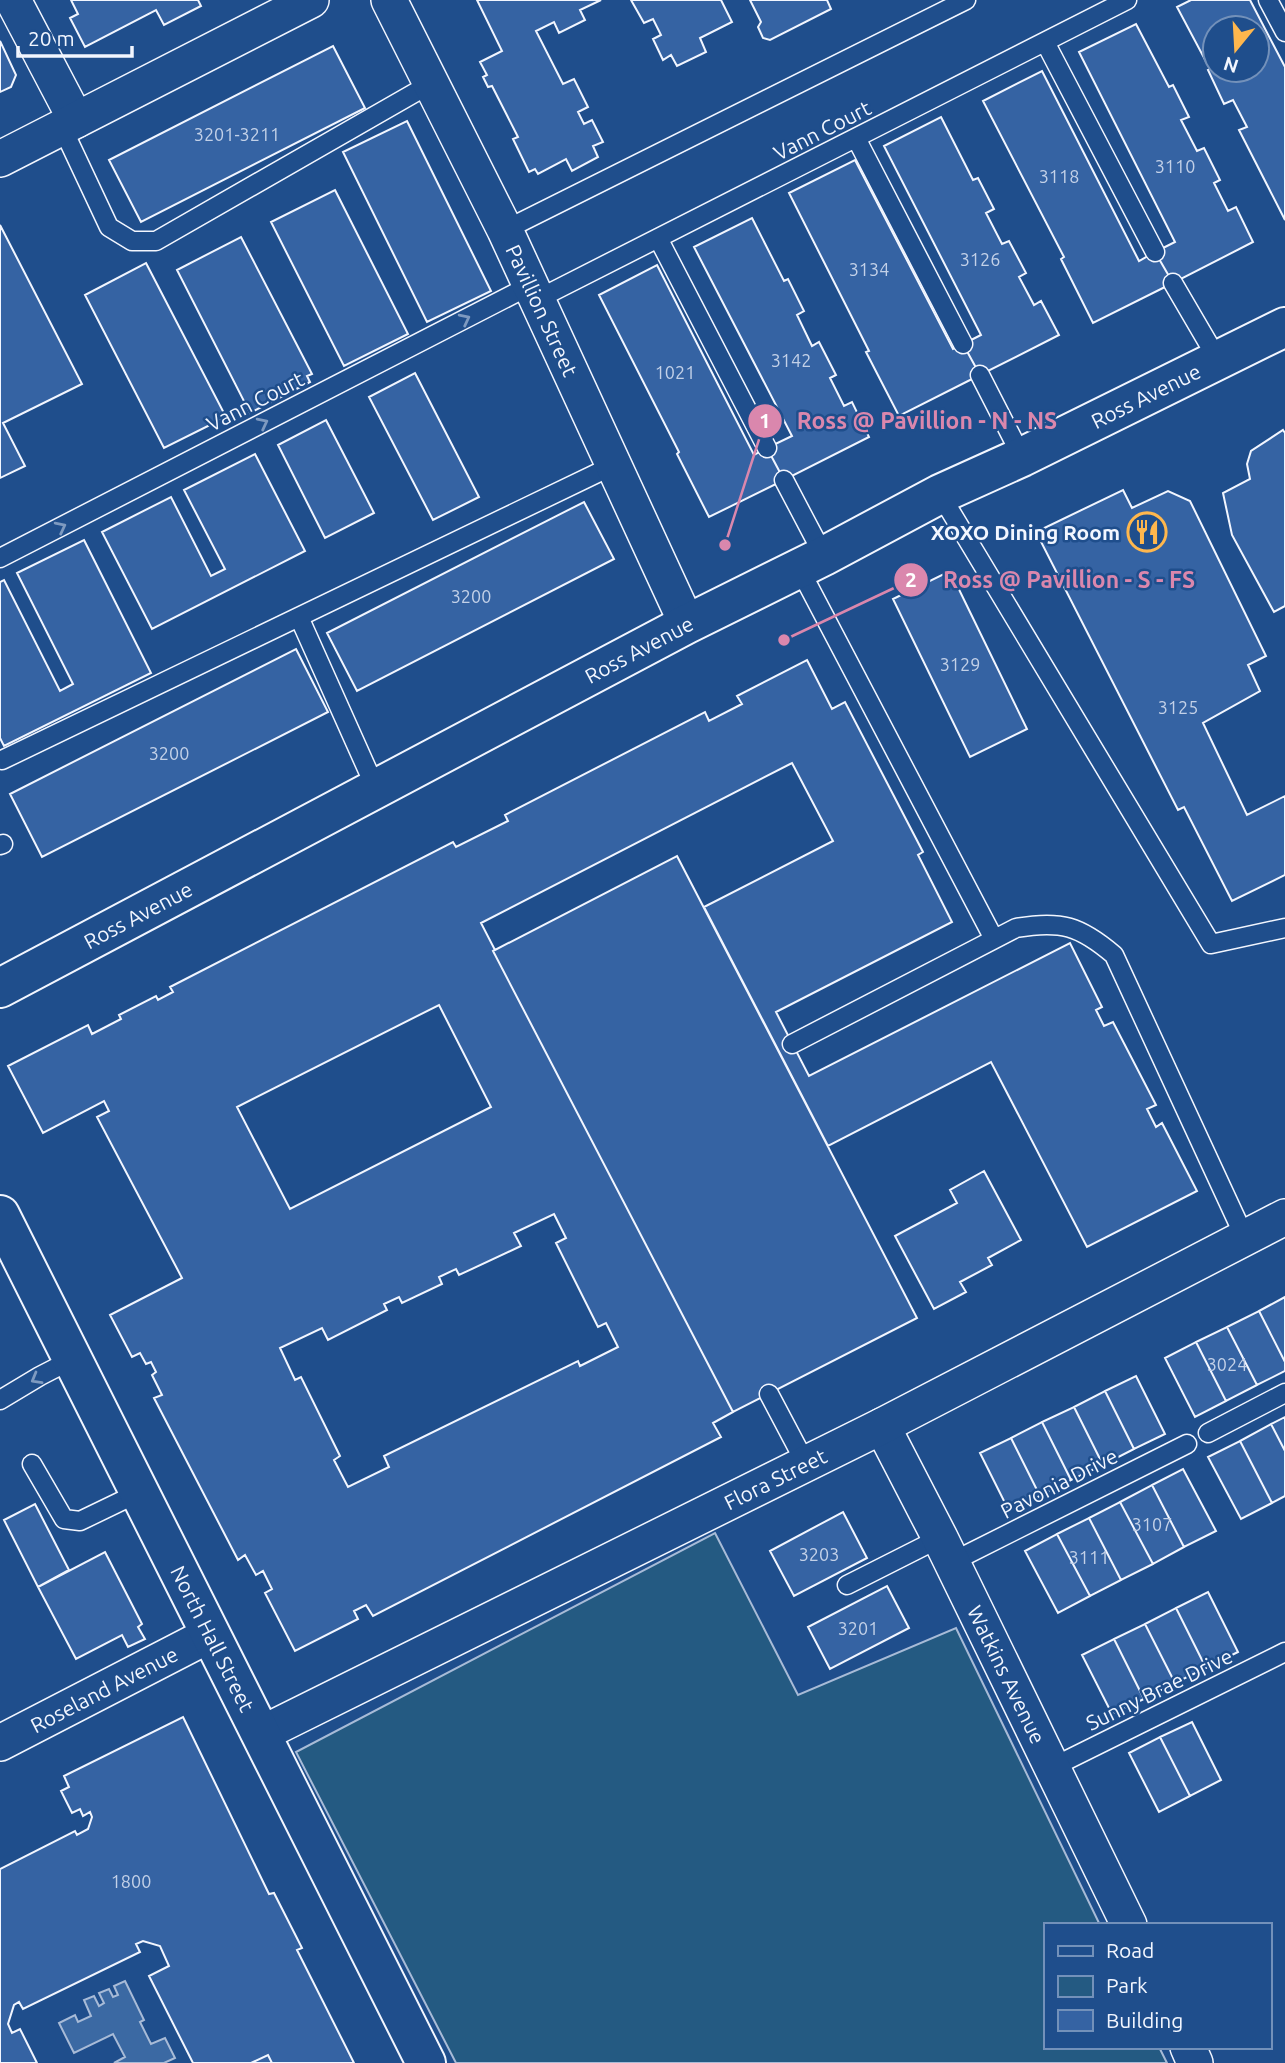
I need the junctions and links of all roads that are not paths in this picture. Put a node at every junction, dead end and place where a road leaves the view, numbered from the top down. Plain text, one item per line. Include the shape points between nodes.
1 (13, 0) edge
2 (312, 0) edge
3 (389, 0) edge
4 (966, 0) edge
5 (1126, 0) edge
6 (1268, 0) edge
7 (1285, 32) edge
8 (1045, 42) junction
9 (430, 84) junction
10 (69, 124) junction
11 (856, 138) junction
12 (0, 159) edge
13 (506, 230) junction
14 (658, 238) junction
15 (1156, 252) dead end
16 (1173, 283) dead end
17 (534, 292) junction
18 (1285, 327) edge
19 (963, 344) dead end
20 (1218, 360) junction
21 (980, 375) dead end
22 (767, 448) dead end
23 (1022, 457) junction
24 (614, 465) junction
25 (784, 480) dead end
26 (940, 494) junction
27 (0, 558) edge
28 (811, 562) junction
29 (299, 617) junction
30 (687, 624) junction
31 (2, 760) dead end
32 (376, 789) junction
33 (1285, 928) edge
34 (994, 939) junction
35 (0, 988) edge
36 (792, 1044) dead end
37 (0, 1215) edge
38 (1285, 1217) edge
39 (1245, 1238) junction
40 (73, 1359) junction
41 (1285, 1393) edge
42 (769, 1394) dead end
43 (0, 1400) edge
44 (882, 1426) junction
45 (1208, 1433) dead end
46 (1186, 1444) dead end
47 (32, 1464) dead end
48 (806, 1464) junction
49 (138, 1493) junction
50 (946, 1550) junction
51 (847, 1585) dead end
52 (209, 1635) junction
53 (1285, 1652) edge
54 (261, 1734) junction
55 (0, 1743) edge
56 (1053, 1767) junction
57 (1128, 1923) edge
58 (425, 2063) edge

1 - 10 street
2 - 10 street
3 - 9 street, Pavillion Street
4 - 13 lane
5 - 8 lane, Vann Court
6 - 7 lane
8 - 11 lane, Vann Court
8 - 15 lane
9 - 10 lane via 156,240 132,241 109,227
9 - 13 street, Pavillion Street
10 - 12 street
11 - 14 lane, Vann Court
11 - 19 lane
13 - 17 street, Pavillion Street
14 - 17 lane, Vann Court
14 - 22 lane
16 - 20 lane
17 - 24 street, Pavillion Street
27 -> 17 lane, Vann Court
18 - 20 main road, Ross Avenue
20 - 23 main road, Ross Avenue
21 - 23 lane
23 - 26 main road, Ross Avenue
24 - 29 lane
24 - 30 street, Pavillion Street
25 - 28 lane
26 - 28 main road, Ross Avenue
26 - 33 lane via 1211,944
28 - 30 main road, Ross Avenue
28 - 34 lane
29 - 31 lane
29 - 32 lane
30 - 32 main road, Ross Avenue
32 - 35 main road, Ross Avenue
34 - 36 lane
34 - 39 lane via 1016,928 1043,923 1094,938 1114,955
37 - 40 main road, North Hall Street
38 - 39 street, Flora Street
39 - 44 street, Flora Street
40 -> 43 lane
40 - 49 main road, North Hall Street
41 - 45 lane
42 - 48 lane
44 - 48 street, Flora Street
44 - 50 street, Watkins Avenue
46 - 50 lane, Pavonia Drive
47 - 49 lane via 64,1518 80,1521
48 - 54 street, Flora Street
49 - 52 main road, North Hall Street
50 - 51 lane, Pavonia Drive
50 - 56 street, Watkins Avenue
52 - 54 main road, North Hall Street
52 - 55 street, Roseland Avenue
53 - 56 lane, Sunny Brae Drive
54 - 58 main road, North Hall Street
56 - 57 street, Watkins Avenue

